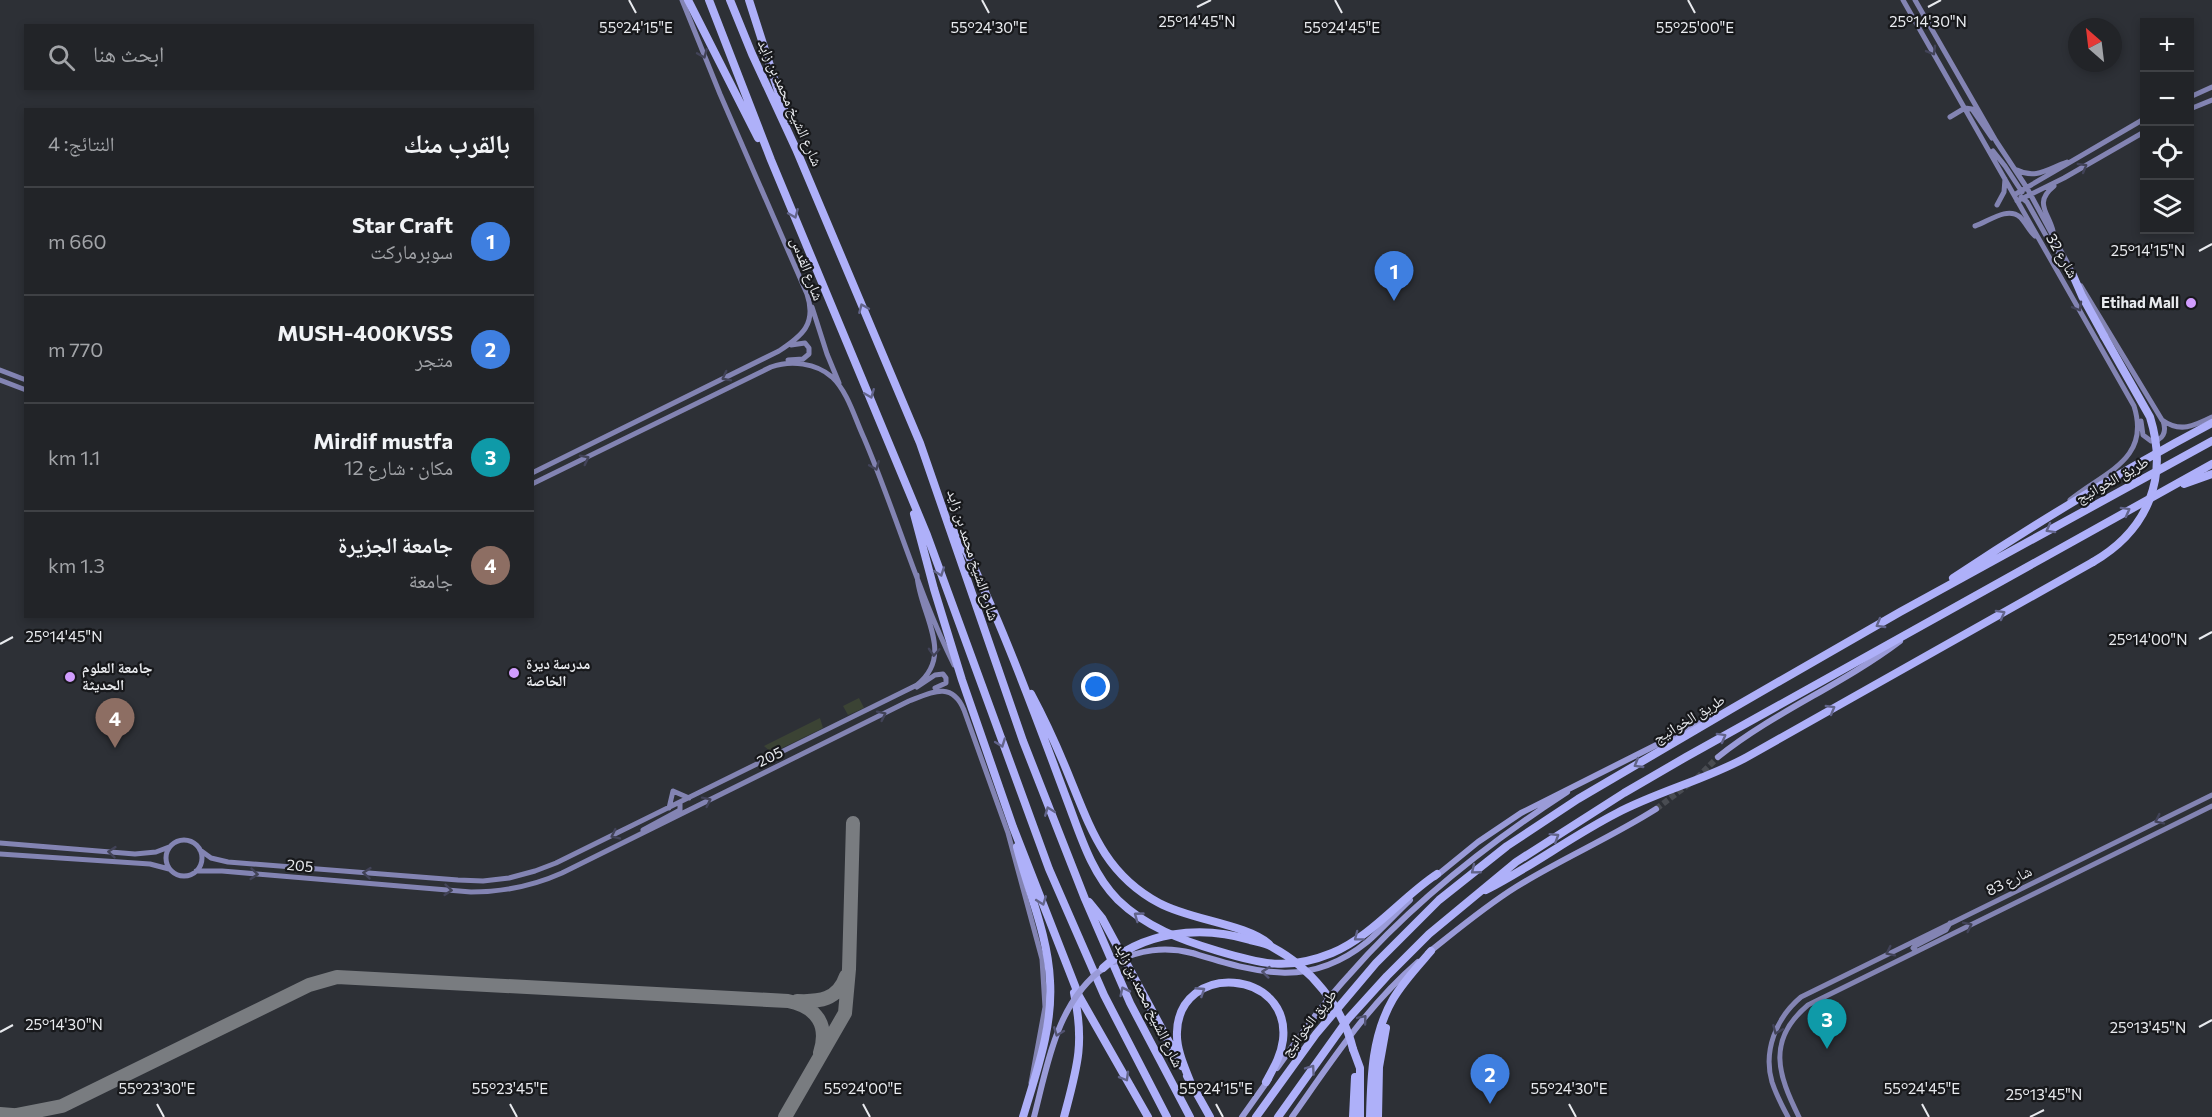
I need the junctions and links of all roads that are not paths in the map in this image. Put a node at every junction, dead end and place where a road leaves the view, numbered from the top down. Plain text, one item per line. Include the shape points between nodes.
1 (682, 0) edge
2 (688, 0) edge
3 (708, 0) edge
4 (730, 0) edge
5 (749, 0) edge
6 (1903, 0) edge
7 (1915, 0) edge
8 (2212, 87) edge
9 (2194, 95) edge
10 (2212, 100) edge
11 (2194, 107) edge
12 (1965, 108) junction
13 (1950, 117) dead end
14 (2140, 122) edge
15 (2140, 135) edge
16 (1996, 141) junction
17 (1985, 142) junction
18 (796, 149) junction
19 (2077, 159) junction
20 (771, 160) junction
21 (2016, 169) junction
22 (2004, 177) junction
23 (2064, 178) junction
24 (2027, 188) junction
25 (2021, 192) junction
26 (2032, 196) junction
27 (2016, 198) junction
28 (2024, 199) junction
29 (1997, 204) dead end
30 (1975, 226) dead end
31 (2053, 236) junction
32 (2038, 238) junction
33 (2064, 257) junction
34 (2072, 273) junction
35 (810, 303) junction
36 (778, 351) junction
37 (0, 370) edge
38 (749, 377) junction
39 (24, 379) edge
40 (0, 381) edge
41 (24, 389) edge
42 (843, 393) junction
43 (2134, 406) junction
44 (2212, 417) edge
45 (2162, 420) junction
46 (2212, 423) edge
47 (2212, 441) edge
48 (2212, 464) edge
49 (545, 468) junction
50 (534, 472) edge
51 (2212, 474) edge
52 (534, 481) edge
53 (534, 481) edge
54 (2157, 493) junction
55 (912, 497) junction
56 (2062, 507) junction
57 (947, 523) junction
58 (917, 575) junction
59 (1900, 612) junction
60 (1910, 632) junction
61 (962, 680) junction
62 (1023, 680) junction
63 (905, 692) junction
64 (909, 701) junction
65 (1733, 708) junction
66 (1718, 757) tunnel mouth
67 (1591, 777) junction
68 (2212, 795) edge
69 (689, 798) junction
70 (680, 803) junction
71 (2212, 806) edge
72 (668, 809) junction
73 (1656, 809) tunnel mouth
74 (1013, 828) junction
75 (638, 836) junction
76 (0, 843) edge
77 (169, 847) junction
78 (200, 850) junction
79 (0, 854) edge
80 (169, 869) junction
81 (196, 872) junction
82 (1437, 874) junction
83 (1474, 897) junction
84 (1085, 899) junction
85 (1950, 923) junction
86 (1270, 945) junction
87 (1431, 951) junction
88 (1916, 951) junction
89 (1068, 968) junction
90 (1103, 968) junction
91 (1404, 985) junction
92 (1353, 1049) junction
93 (1190, 1081) junction
94 (1266, 1082) junction
95 (1031, 1088) junction
96 (1023, 1117) edge
97 (1034, 1117) edge
98 (1064, 1117) edge
99 (1148, 1117) edge
100 (1167, 1117) edge
101 (1190, 1117) edge
102 (1210, 1117) edge
103 (1242, 1117) edge
104 (1257, 1117) edge
105 (1278, 1117) edge
106 (1292, 1117) edge
107 (1353, 1117) edge
108 (1360, 1117) edge
109 (1371, 1117) edge
110 (1378, 1117) edge
111 (1788, 1117) edge
112 (1799, 1117) edge

1 -> 35 street, شارع القدس
2 - 20 highway
3 - 20 highway
4 - 18 highway, شارع الشيخ محمد بن زايد
5 - 18 highway
6 -> 12 street, شارع 32
7 - 16 street, شارع 32
8 - 9 street
10 - 11 street
12 - 13 street
12 - 16 street via 1973,111
12 - 17 street, شارع 32
14 - 19 street
23 -> 15 street
16 - 21 street, شارع 32
17 - 22 street, شارع 32
17 - 25 street
57 -> 18 highway, شارع الشيخ محمد بن زايد via 920,443
19 - 21 street via 2038,174
19 - 24 street
20 -> 55 highway
21 - 24 street, شارع 32
22 - 27 street, شارع 32
22 - 29 street via 2004,192
23 - 26 street
23 - 31 street via 2049,190 2044,201
24 - 25 street
24 - 26 street, شارع 32
25 - 26 street
25 - 27 street
26 - 28 street
26 - 31 street, شارع 32
27 - 28 street
27 - 32 street, شارع 32
28 - 33 street via 2053,248
30 - 32 street via 2012,213
31 - 33 street, شارع 32
32 -> 43 street, شارع 32
33 - 34 street, شارع 32
34 - 45 street, شارع 32
83 -> 34 highway, bridge via 1615,814 1740,761 2117,547 2140,519 2154,487 2155,438 2150,417
35 - 36 street, شارع القدس via 805,330
35 - 42 street
36 - 38 street via 802,343 810,351 806,358 776,362
36 -> 49 street, شارع القدس
37 - 39 street
38 - 42 street via 778,364 798,363 829,375
52 -> 38 street
40 - 41 street
42 -> 58 street
43 - 45 street via 2148,440 2155,441 2163,435
43 - 56 street, شارع 32 via 2137,434 2126,459
44 - 45 street via 2185,428
46 - 56 highway
47 -> 59 highway, طريق الخوانيج
48 - 54 highway, طريق الخوانيج
49 - 50 street, شارع القدس
49 - 53 street via 546,475
51 - 54 highway
60 -> 54 highway, طريق الخوانيج
55 - 61 highway via 921,543
55 -> 100 highway via 1049,869 1104,995
56 - 59 highway
57 - 62 highway via 968,553
84 -> 57 highway, شارع الشيخ محمد بن زايد via 1023,741
58 - 61 street
58 -> 63 street, 205 via 935,654 927,674
59 -> 65 highway, طريق الخوانيج
60 - 66 main road via 1881,655
83 -> 60 highway, طريق الخوانيج via 1516,862 1624,793
61 - 74 highway
82 -> 62 highway via 1355,940 1335,952 1305,961 1259,963 1162,931 1117,899 1095,868
62 - 86 highway via 1094,837 1119,873 1148,897 1171,909 1254,935
63 - 64 street via 938,674 946,678 943,686
63 - 69 street, 205
75 -> 64 street, 205
64 - 95 street, 205 via 940,691 958,699 1008,833 1045,978 1044,1017
65 - 67 main road
65 -> 104 highway, طريق الخوانيج via 1531,829 1461,882 1355,986
67 - 82 main road via 1506,822
67 - 94 main road via 1486,847 1401,920 1334,992
68 -> 85 street, شارع 83
69 - 70 street, 205
69 - 72 street via 673,791
70 - 72 street, 205
70 - 75 street via 680,810 650,825
88 -> 71 street, شارع 83
72 -> 78 street, 205 via 546,867 496,880 228,862 211,858
73 - 87 main road via 1517,886
74 -> 89 highway
74 - 95 highway via 1045,944 1050,982 1048,1022
81 -> 75 street, 205 via 215,870 496,891 552,878
77 -> 76 street via 135,854
77 - 78 street via 179,840 188,840
77 - 80 street via 165,858
78 - 81 street via 201,862
79 - 80 street via 150,864
80 - 81 street via 180,876
82 -> 90 main road, bridge via 1366,942 1314,969 1266,973 1173,949 1143,951
105 -> 83 highway, طريق الخوانيج via 1367,997 1429,934
84 - 93 highway via 1102,918
101 -> 84 highway, شارع الشيخ محمد بن زايد via 1118,978
85 - 88 street via 1946,930 1915,946
85 -> 111 street, شارع 83 via 1816,988 1787,1011 1772,1044 1770,1064 1772,1083
86 - 90 highway, bridge via 1214,932 1174,934 1138,945
86 - 92 highway, bridge via 1299,965 1329,998 1345,1024
87 - 91 highway
106 -> 87 main road via 1363,1019
88 - 112 street, شارع 83 via 1821,997 1797,1015 1781,1049 1782,1079
89 - 98 highway via 1080,1044
89 -> 99 highway via 1086,1009
90 -> 97 main road, bridge via 1078,993 1060,1025
91 - 109 highway via 1389,1007 1375,1048
91 - 110 highway via 1388,1020 1381,1048
92 - 107 highway
92 - 108 highway via 1360,1068
93 -> 94 highway via 1177,1040 1180,1016 1199,991 1230,982 1263,993 1281,1017 1282,1047
93 - 102 highway
94 - 103 main road
95 - 96 highway

